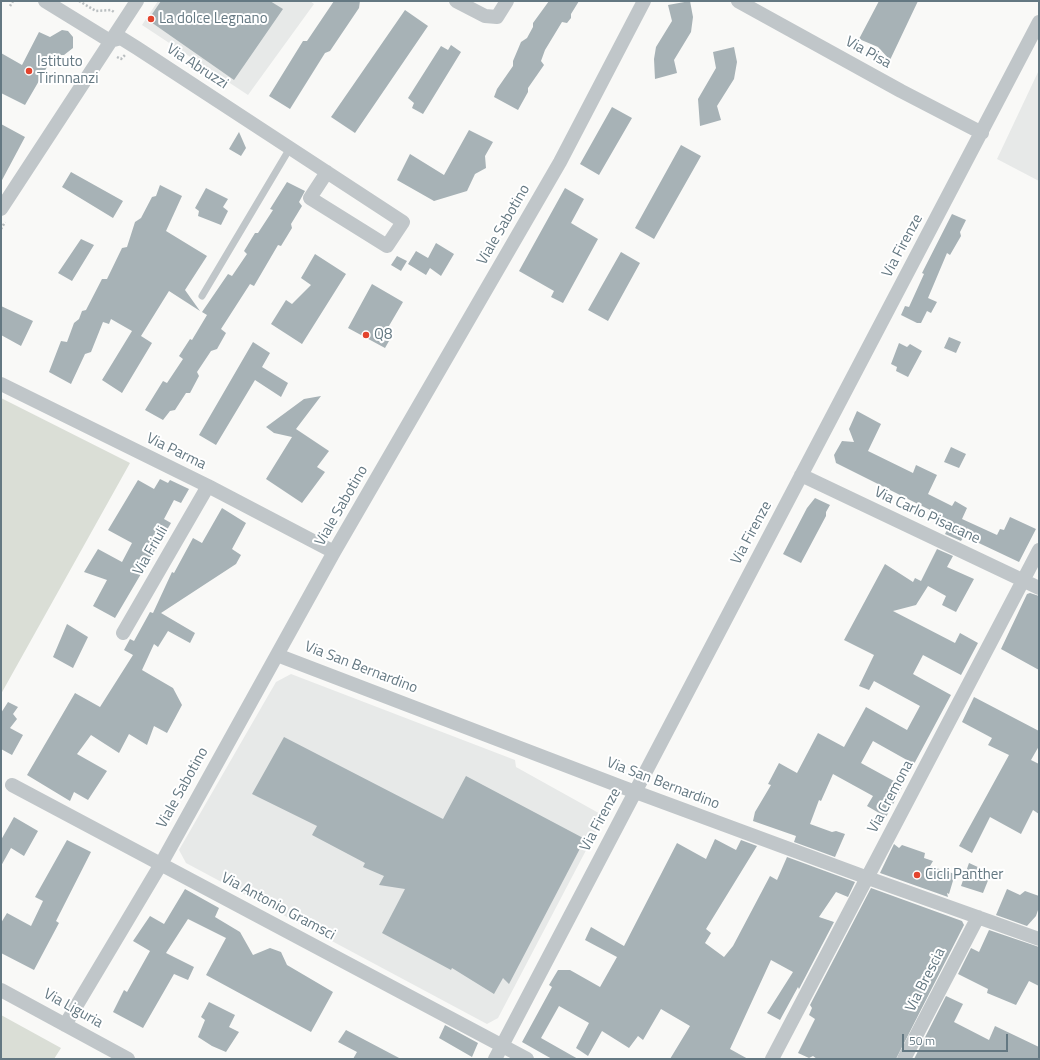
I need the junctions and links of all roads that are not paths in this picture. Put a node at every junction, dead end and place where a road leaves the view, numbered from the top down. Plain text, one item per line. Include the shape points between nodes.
1 (45, 1) edge
2 (137, 1) edge
3 (456, 1) edge
4 (507, 1) edge
5 (644, 1) edge
6 (738, 1) edge
7 (1039, 22) edge
8 (110, 40) junction
9 (982, 133) junction
10 (290, 148) junction
11 (327, 172) junction
12 (1, 209) edge
13 (202, 296) dead end
14 (1, 384) edge
15 (801, 475) junction
16 (208, 486) junction
17 (1039, 550) edge
18 (334, 552) junction
19 (1023, 580) junction
20 (1039, 588) edge
21 (123, 633) dead end
22 (277, 654) junction
23 (12, 785) dead end
24 (635, 791) junction
25 (161, 864) junction
26 (868, 878) junction
27 (978, 917) junction
28 (1039, 939) edge
29 (1, 990) edge
30 (66, 1025) junction
31 (502, 1046) junction
32 (128, 1059) edge
33 (495, 1059) edge
34 (527, 1059) edge
35 (772, 1059) edge
36 (904, 1059) edge

1 - 8 street, Via Abruzzi
2 - 8 street
3 - 4 street via 485,16 497,17
5 - 18 street, Viale Sabotino via 560,162
6 - 9 street, Via Pisa
7 - 9 street, Via Firenze
8 - 10 street, Via Abruzzi via 121,38
8 - 12 street
9 - 15 street, Via Firenze
10 - 11 street, Via Abruzzi
10 - 13 lane
11 - 11 street, Via Abruzzi via 310,198 387,246 403,222
14 - 16 street, Via Parma
15 - 19 street, Via Carlo Pisacane
15 - 24 street, Via Firenze
16 - 18 street, Via Parma
16 - 21 street, Via Friuli
17 - 19 street, Via Cremona
18 - 22 street, Viale Sabotino
19 - 20 street, Via Carlo Pisacane
19 - 26 street, Via Cremona
22 - 24 street, Via San Bernardino
22 - 25 street, Viale Sabotino
23 - 25 street, Via Antonio Gramsci
24 - 26 street, Via San Bernardino
24 - 31 street, Via Firenze
25 - 30 street, Viale Sabotino
25 - 31 street, Via Antonio Gramsci
26 - 27 street, Via San Bernardino
26 - 35 street, Via Cremona
27 - 28 street, Via San Bernardino
27 - 36 street, Via Brescia
29 - 30 street, Via Liguria
30 - 32 street, Via Liguria
31 - 33 street, Via Firenze
31 - 34 street, Via Antonio Gramsci

